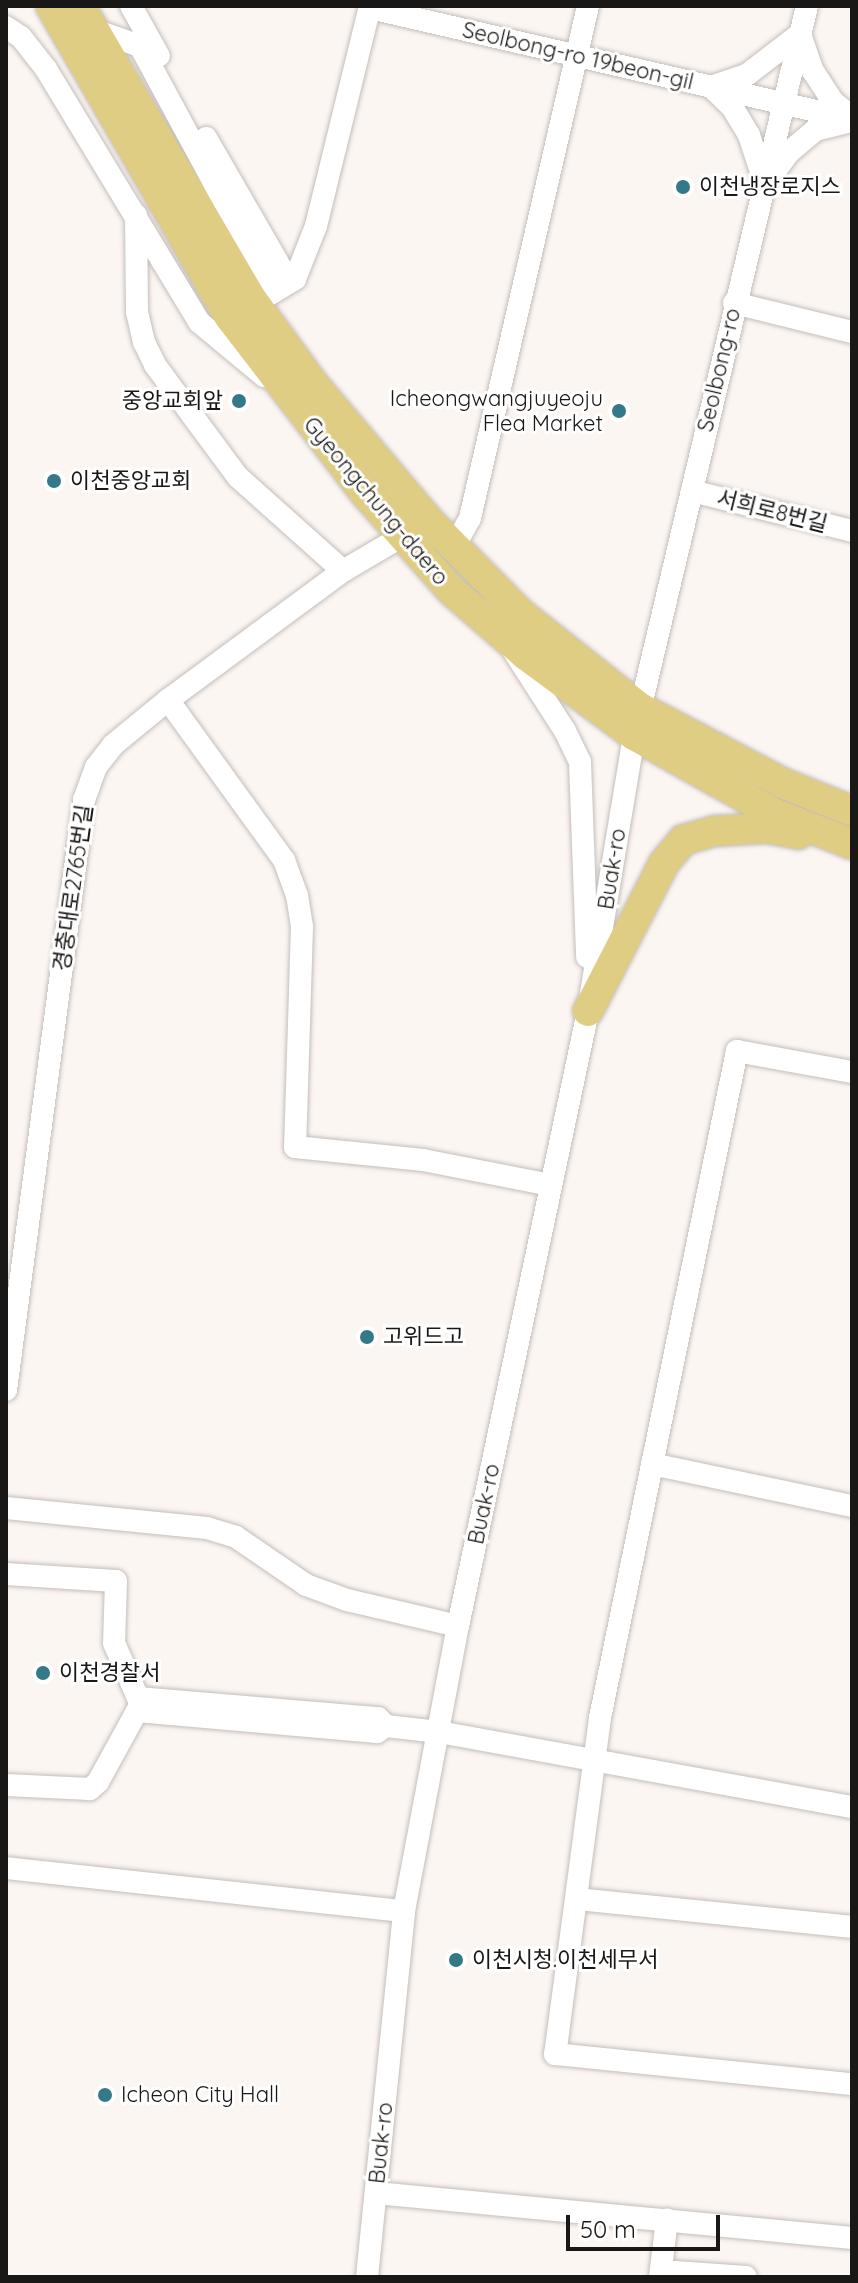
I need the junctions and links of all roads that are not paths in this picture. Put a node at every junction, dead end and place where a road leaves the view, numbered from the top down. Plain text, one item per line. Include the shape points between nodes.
1 (131, 6) edge
2 (588, 6) edge
3 (807, 6) edge
4 (370, 7) edge
5 (70, 14) edge
6 (6, 27) edge
7 (800, 34) junction
8 (575, 56) junction
9 (711, 87) junction
10 (785, 104) junction
11 (852, 119) edge
12 (765, 185) junction
13 (136, 214) junction
14 (272, 292) junction
15 (734, 303) junction
16 (852, 332) edge
17 (285, 393) junction
18 (692, 491) junction
19 (852, 531) edge
20 (401, 537) junction
21 (454, 547) junction
22 (343, 571) junction
23 (504, 636) junction
24 (168, 700) junction
25 (637, 722) junction
26 (852, 811) edge
27 (852, 844) edge
28 (588, 1011) junction
29 (852, 1072) edge
30 (551, 1185) junction
31 (6, 1390) edge
32 (652, 1464) junction
33 (852, 1506) edge
34 (6, 1508) edge
35 (6, 1574) edge
36 (458, 1626) junction
37 (386, 1726) junction
38 (439, 1732) junction
39 (596, 1760) junction
40 (6, 1785) edge
41 (852, 1807) edge
42 (6, 1868) edge
43 (577, 1899) junction
44 (404, 1911) junction
45 (852, 1927) edge
46 (852, 2084) edge
47 (376, 2193) junction
48 (667, 2219) junction
49 (852, 2238) edge
50 (661, 2274) edge
51 (367, 2277) edge
52 (746, 2277) edge

1 - 14 street
2 - 8 street
3 - 7 street, Seolbong-ro
4 - 8 street, Seolbong-ro 19beon-gil
4 - 14 street via 316,226 295,279
5 - 14 main road, Gyeongchung-daero
5 - 17 main road, Gyeongchung-daero via 230,317
6 - 13 street via 46,69
7 - 9 street via 748,74
7 - 10 street, Seolbong-ro
7 - 11 street via 813,71 833,102
8 - 9 street, Seolbong-ro 19beon-gil
8 - 21 street via 470,518
9 - 10 street, Seolbong-ro 19beon-gil
9 - 12 street via 732,107 749,135
10 - 11 street, Seolbong-ro 19beon-gil
10 - 12 street, Seolbong-ro
11 - 12 street via 815,130 788,153
12 - 15 street, Seolbong-ro
13 - 17 street via 199,322
13 - 22 street via 137,312 155,365 238,477
14 - 21 main road, Gyeongchung-daero via 314,385
15 - 16 street
15 - 18 street, Seolbong-ro
17 - 20 main road, Gyeongchung-daero
18 - 19 street, 서희로8번길
18 - 25 street, Seolbong-ro
20 - 22 street, 경충대로2765번길
20 - 23 main road, Gyeongchung-daero
21 - 25 main road, Gyeongchung-daero
22 - 24 street, 경충대로2765번길
23 - 25 main road, Gyeongchung-daero
23 - 28 street via 580,762
24 - 30 street via 284,860 297,895 302,927 295,1147 423,1160
24 - 31 street, 경충대로2765번길 via 113,745 96,767 84,800
25 - 26 main road, Gyeongchung-daero
25 - 27 main road, Gyeongchung-daero via 775,814
25 - 28 street, Buak-ro
27 - 28 main road via 767,828 715,831 683,840 664,863
28 - 30 street, Buak-ro
29 - 32 street via 737,1051
30 - 36 street, Buak-ro
32 - 33 street
32 - 39 street
34 - 36 street via 207,1528 236,1537 306,1585
35 - 37 street via 116,1581 114,1643 138,1698 378,1718
36 - 38 street, Buak-ro
37 - 38 street
37 - 40 street via 377,1732 137,1711 90,1789
38 - 39 street
38 - 44 street, Buak-ro
39 - 41 street
39 - 43 street
42 - 44 street
43 - 45 street
43 - 46 street via 555,2054
44 - 47 street, Buak-ro
47 - 48 street
47 - 51 street, Buak-ro
48 - 49 street
48 - 50 street
50 - 52 street

